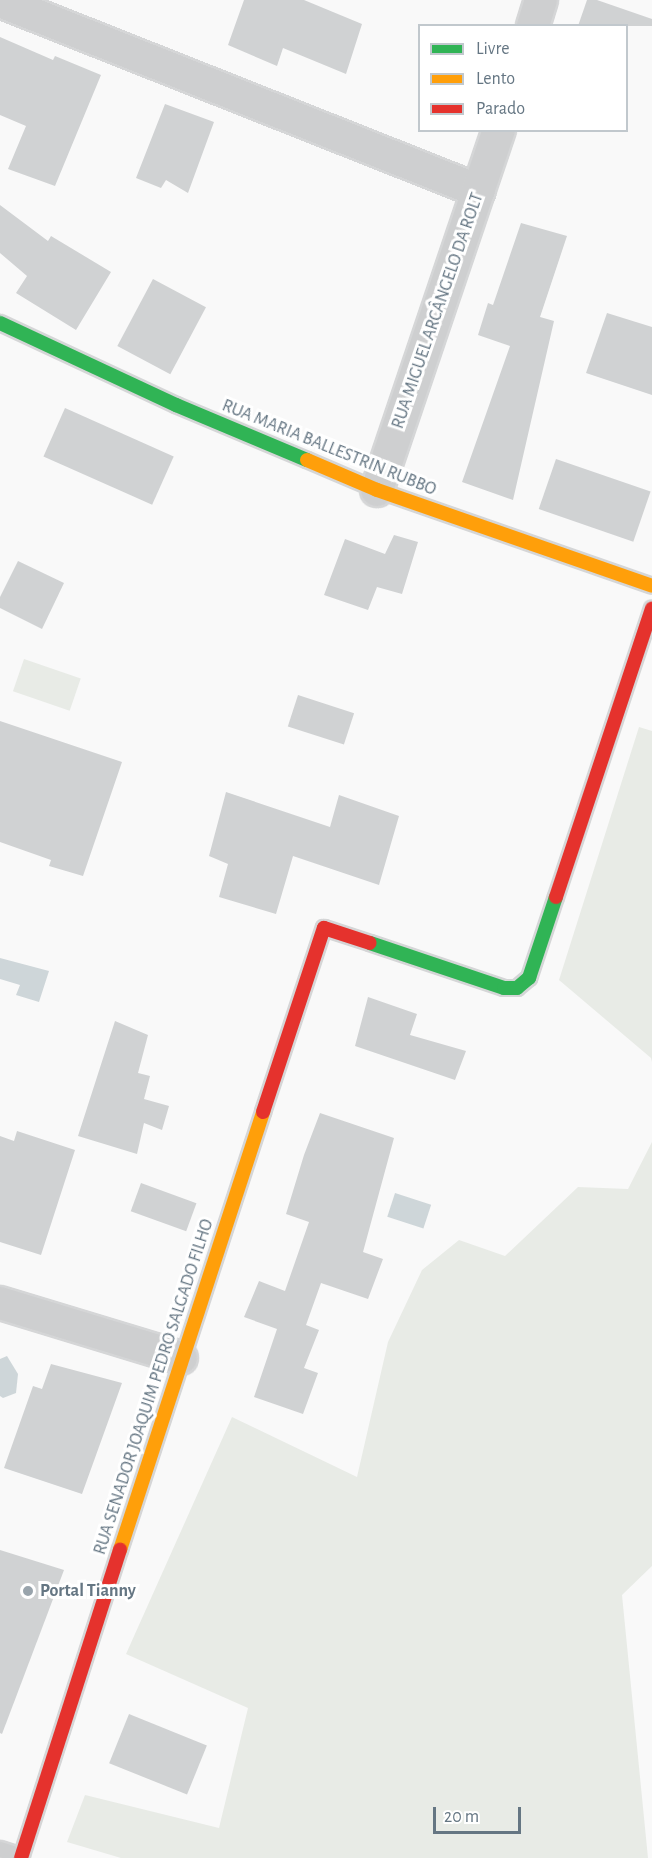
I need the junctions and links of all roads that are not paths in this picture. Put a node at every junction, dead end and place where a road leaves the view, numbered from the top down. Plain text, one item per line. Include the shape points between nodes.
1 (0, 0) edge
2 (542, 0) edge
3 (534, 24) edge
4 (498, 132) edge
5 (479, 191) junction
6 (0, 323) edge
7 (377, 490) junction
8 (652, 586) edge
9 (652, 609) edge
10 (0, 1303) edge
11 (181, 1358) junction
12 (0, 1849) edge
13 (21, 1857) edge

1 - 5 street
2 - 3 street
4 - 5 street, RUA MIGUEL ARCÂNGELO DA ROLT
5 - 7 street, RUA MIGUEL ARCÂNGELO DA ROLT
6 - 7 street, RUA MARIA BALLESTRIN RUBBO via 177,405
7 - 8 street, RUA MARIA BALLESTRIN RUBBO
9 - 11 street, RUA SENADOR JOAQUIM PEDRO SALGADO FILHO via 529,978 517,988 504,988 324,928
10 - 11 street
11 - 13 street, RUA SENADOR JOAQUIM PEDRO SALGADO FILHO
12 - 13 lane

